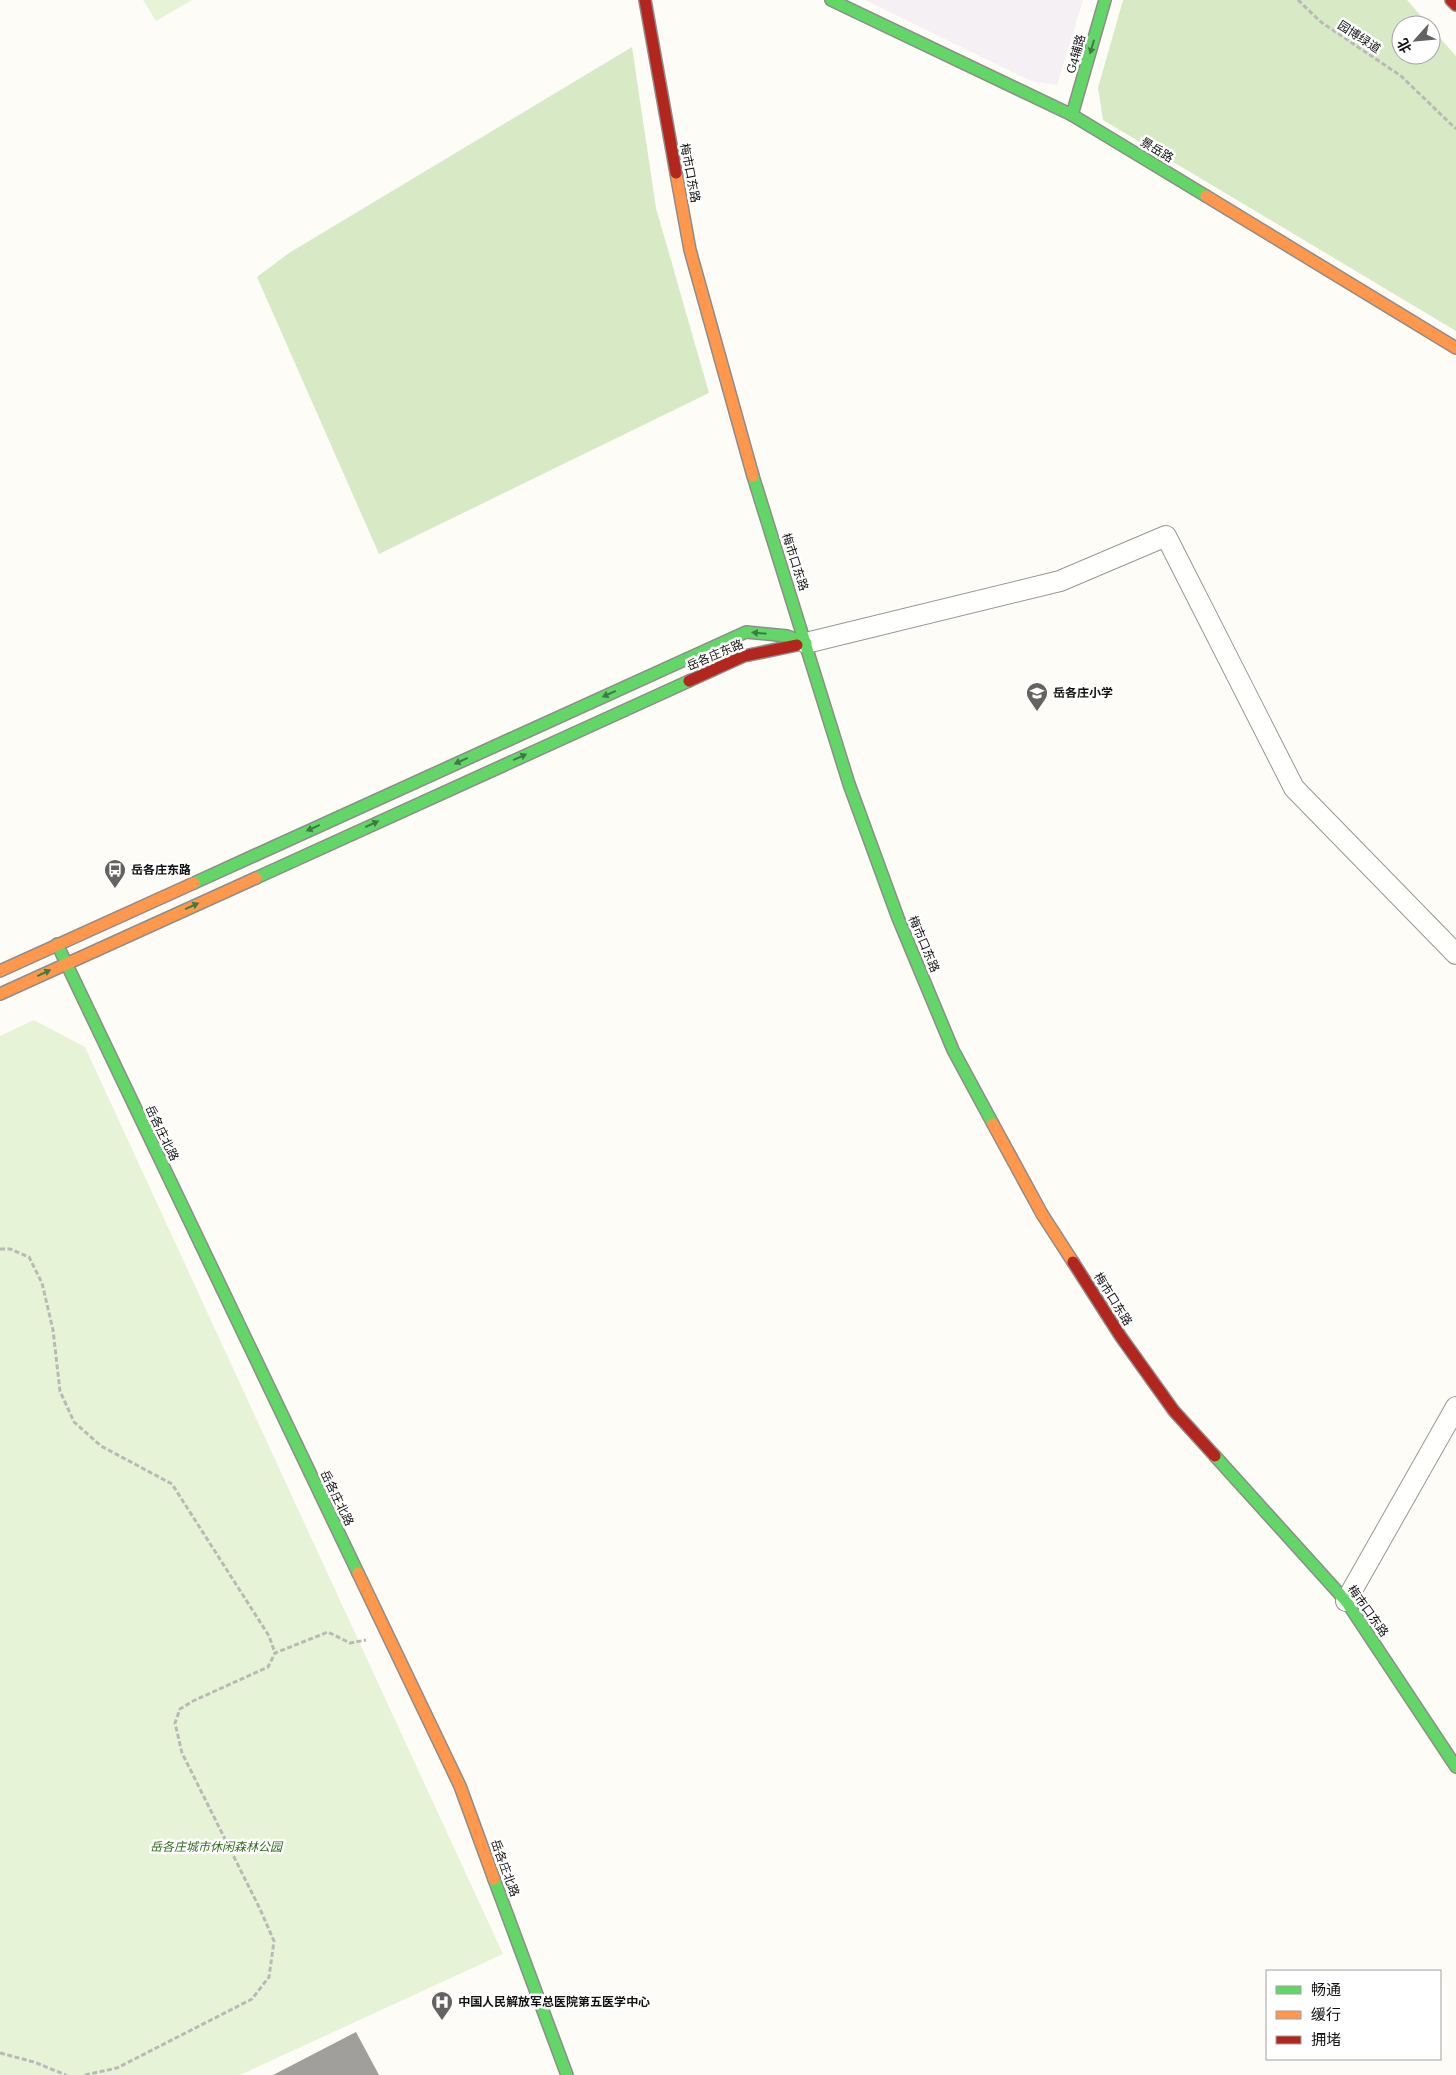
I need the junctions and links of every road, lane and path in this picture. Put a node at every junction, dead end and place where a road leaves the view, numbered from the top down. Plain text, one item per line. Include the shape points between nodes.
1 (645, 0) edge
2 (831, 0) edge
3 (1106, 0) edge
4 (1298, 0) edge
5 (1451, 0) edge
6 (1456, 5) edge
7 (1072, 115) junction
8 (1456, 129) edge
9 (1456, 348) edge
10 (806, 643) junction
11 (57, 944) junction
12 (1456, 954) edge
13 (65, 963) junction
14 (0, 971) edge
15 (0, 994) edge
16 (0, 1249) edge
17 (1456, 1407) edge
18 (1346, 1601) junction
19 (388, 1637) junction
20 (275, 1653) junction
21 (1456, 1767) edge
22 (0, 2053) edge
23 (66, 2075) edge
24 (85, 2075) edge
25 (567, 2075) edge

1 - 10 main road, 梅市口东路 via 690,250 744,448
2 - 7 main road, 景岳路
3 -> 7 main road, G4辅路
4 - 8 path, 园博绿道 via 1321,22 1401,76
5 - 6 main road
7 - 9 main road, 景岳路
10 -> 11 main road, 岳各庄东路 via 787,636 746,632
10 - 12 street via 1060,581 1166,536 1294,788
13 -> 10 main road, 岳各庄东路 via 744,656
10 - 18 main road, 梅市口东路 via 849,784 898,918 953,1050 1042,1214 1121,1337 1174,1411
11 - 13 main road, 岳各庄北路
11 - 14 main road, 岳各庄东路
15 -> 13 main road, 岳各庄东路
13 - 19 main road, 岳各庄北路
16 - 20 path via 10,1248 29,1257 42,1283 53,1330 60,1391 74,1422 101,1446 172,1484 269,1636
17 - 18 street
18 - 21 main road, 梅市口东路
19 - 20 path via 350,1643 328,1632
19 - 25 main road, 岳各庄北路 via 460,1786
20 - 24 path via 268,1667 180,1708 174,1723 182,1753 274,1941 269,1977 252,1999 117,2068
22 - 23 path

